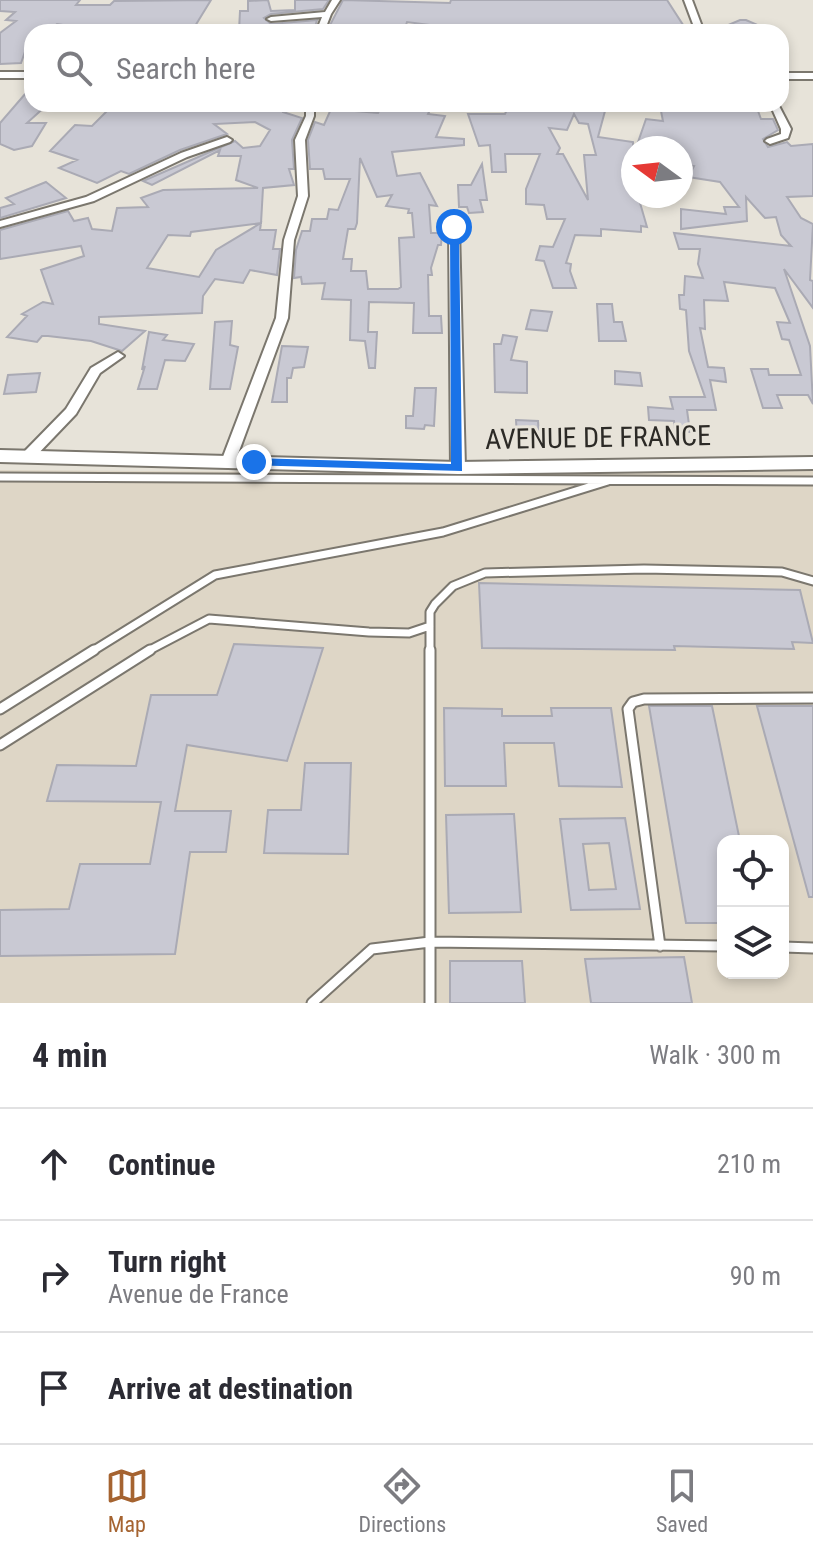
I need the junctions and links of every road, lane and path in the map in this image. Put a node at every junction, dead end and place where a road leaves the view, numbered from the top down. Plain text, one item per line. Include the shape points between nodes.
1 (336, 0) edge
2 (688, 0) edge
3 (327, 14) junction
4 (271, 19) dead end
5 (323, 24) edge
6 (697, 24) edge
7 (0, 75) edge
8 (24, 75) edge
9 (789, 76) edge
10 (813, 76) edge
11 (310, 112) edge
12 (778, 112) edge
13 (227, 140) dead end
14 (770, 141) dead end
15 (0, 224) edge
16 (454, 227) dead end
17 (118, 356) dead end
18 (0, 456) edge
19 (28, 456) junction
20 (228, 462) junction
21 (813, 463) edge
22 (458, 468) junction
23 (620, 472) junction
24 (0, 477) edge
25 (813, 481) edge
26 (813, 581) edge
27 (430, 626) junction
28 (813, 698) edge
29 (0, 709) edge
30 (0, 745) edge
31 (430, 942) junction
32 (660, 946) junction
33 (717, 946) edge
34 (789, 947) edge
35 (813, 948) edge
36 (312, 1003) edge
37 (430, 1003) edge

1 - 3 street
2 - 6 street
3 - 4 street
3 - 5 street
7 - 8 street
9 - 10 street
11 - 20 street via 300,140 303,196 289,240 282,318
12 - 14 street via 785,136
13 - 15 street via 90,199
16 - 22 street
17 - 19 street via 95,371 62,423
18 - 19 street, AVENUE DE FRANCE
19 - 20 street, AVENUE DE FRANCE
20 - 22 street, AVENUE DE FRANCE
21 - 23 street, AVENUE DE FRANCE
22 - 23 street, AVENUE DE FRANCE
23 - 24 lane
23 - 25 lane
23 - 29 lane via 443,532 215,575
26 - 27 lane via 751,571 485,573 462,579 439,597 430,612
27 - 30 lane via 409,633 369,632 209,619 169,638
27 - 31 lane
28 - 32 lane via 644,699 628,709
31 - 32 lane
31 - 36 lane via 372,949
31 - 37 lane
32 - 33 lane
34 - 35 lane

